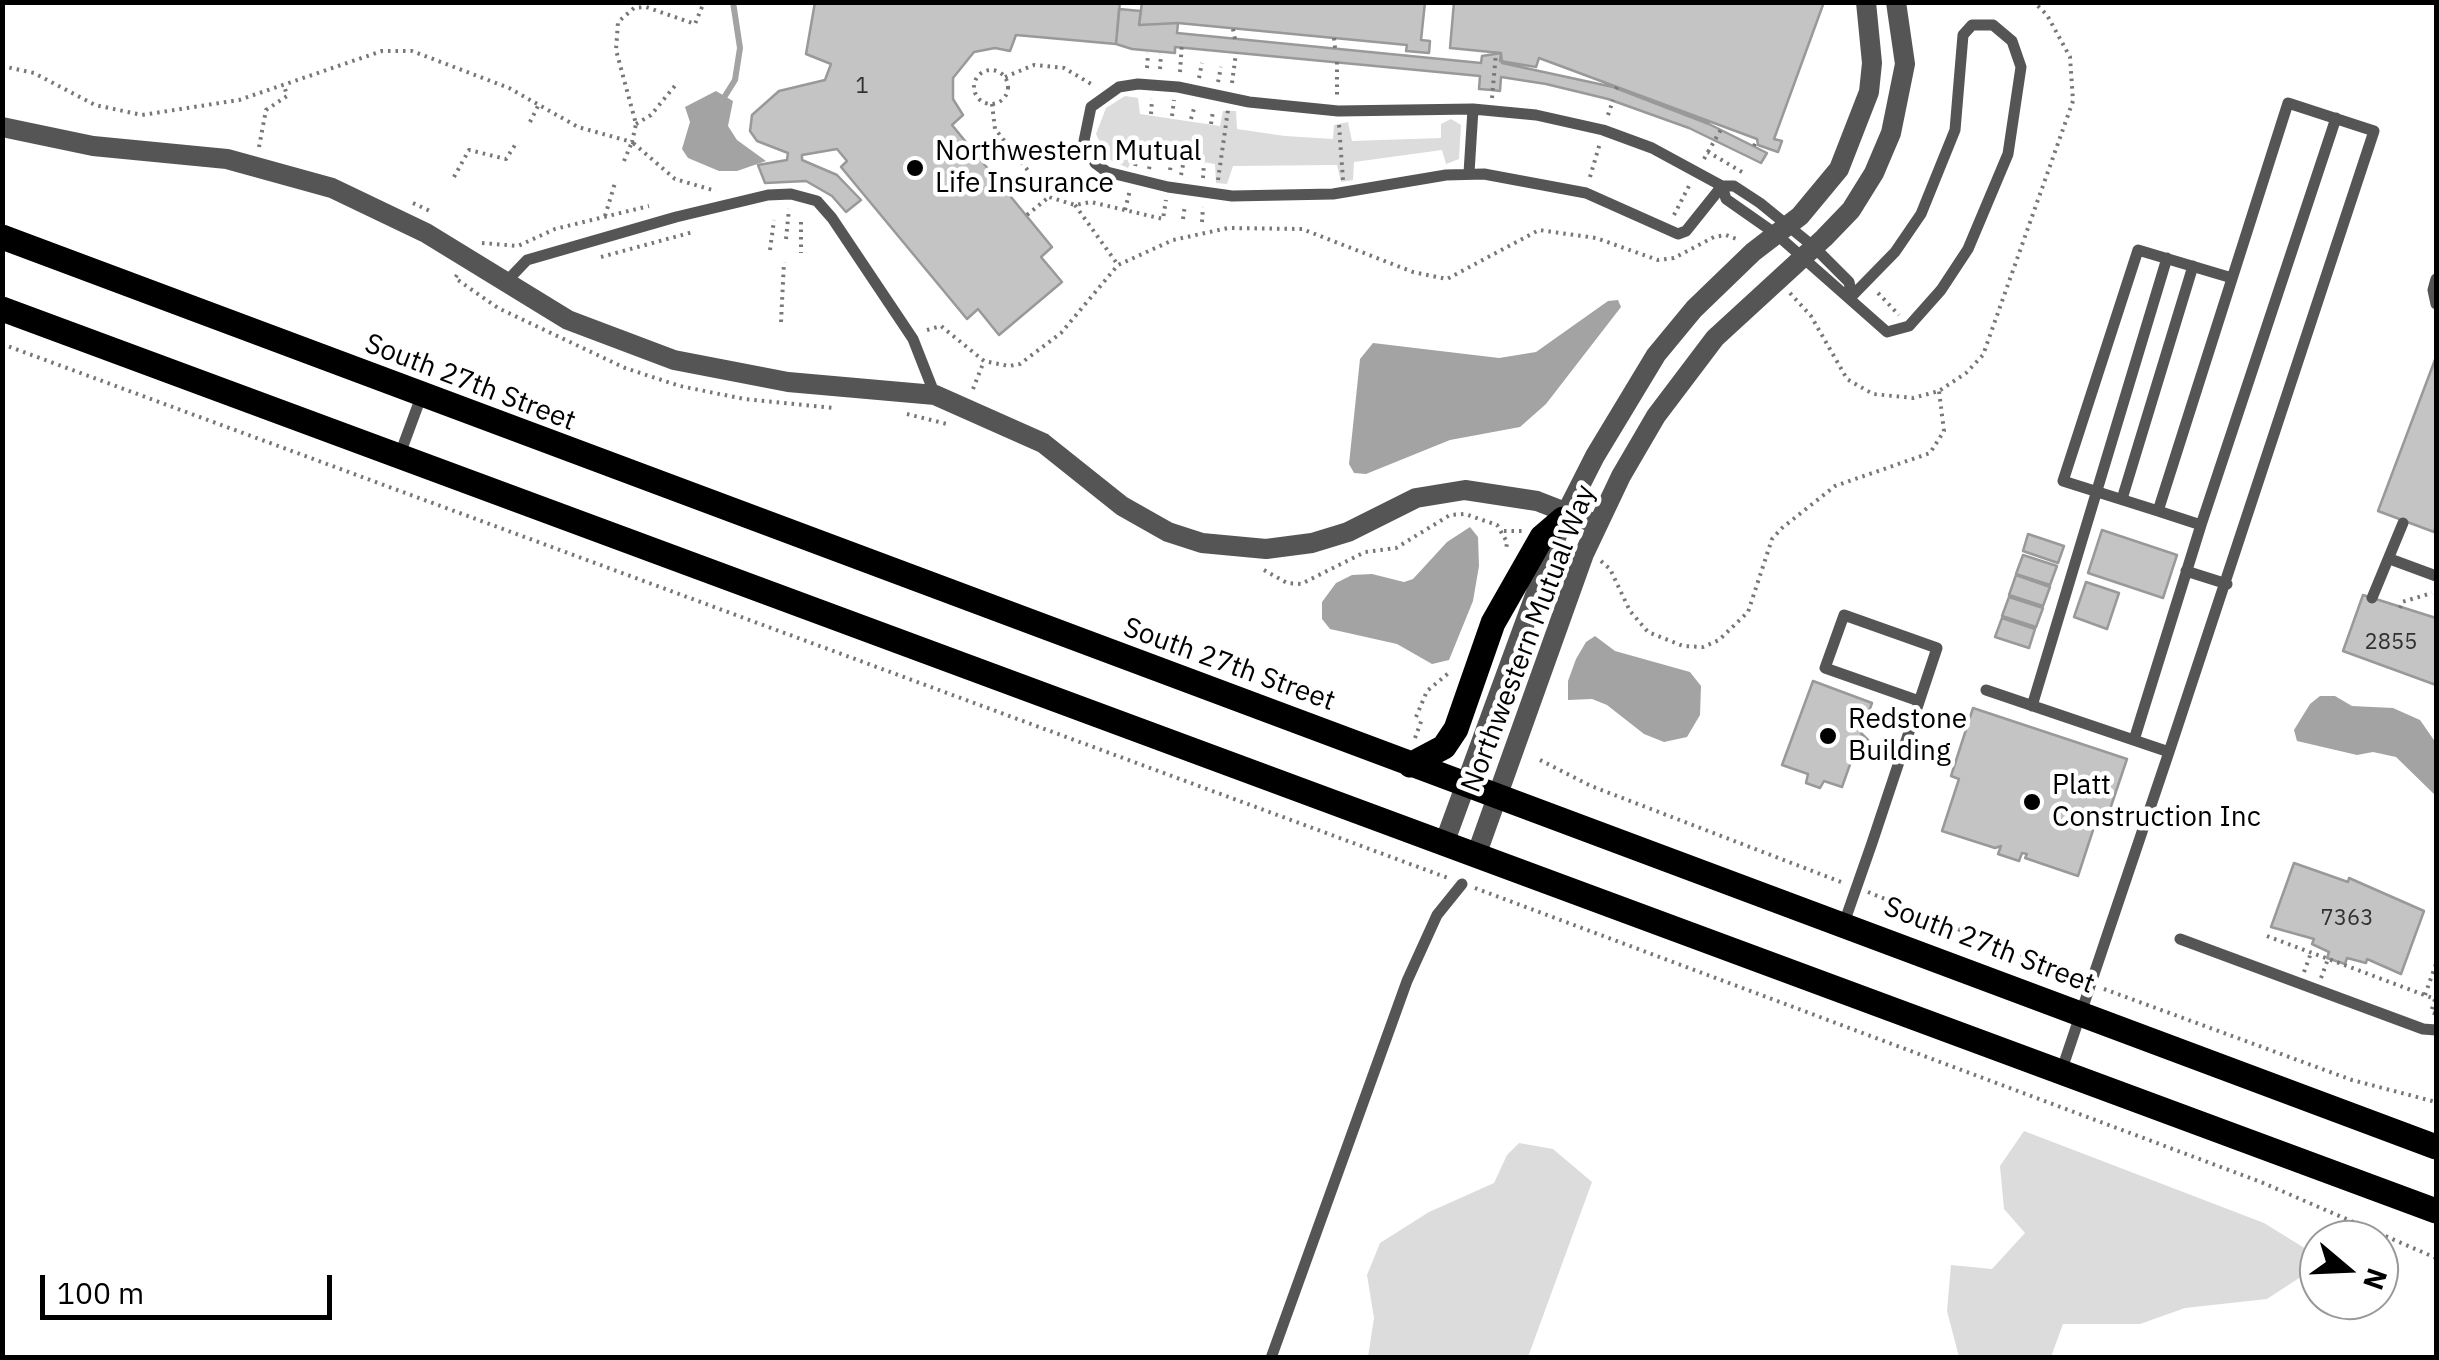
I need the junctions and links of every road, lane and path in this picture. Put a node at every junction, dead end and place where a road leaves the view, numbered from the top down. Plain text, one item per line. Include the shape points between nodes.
1 (704, 2) edge
2 (1866, 2) edge
3 (1896, 2) edge
4 (1233, 28) dead end
5 (1235, 38) dead end
6 (1334, 38) dead end
7 (1182, 42) dead end
8 (1336, 48) dead end
9 (1236, 53) dead end
10 (1496, 53) dead end
11 (1182, 58) dead end
12 (1337, 62) dead end
13 (2, 66) edge
14 (1004, 77) junction
15 (678, 82) dead end
16 (284, 85) junction
17 (1231, 86) dead end
18 (1492, 90) dead end
19 (1104, 94) junction
20 (1337, 98) dead end
21 (1612, 100) dead end
22 (540, 104) junction
23 (992, 104) junction
24 (1474, 108) junction
25 (1228, 110) dead end
26 (1607, 117) dead end
27 (2336, 118) junction
28 (530, 122) dead end
29 (636, 124) junction
30 (1339, 125) dead end
31 (1722, 126) dead end
32 (2, 127) edge
33 (1757, 139) dead end
34 (516, 142) dead end
35 (632, 142) junction
36 (1600, 143) dead end
37 (1754, 146) dead end
38 (261, 149) dead end
39 (1708, 152) dead end
40 (624, 161) dead end
41 (1469, 173) junction
42 (454, 177) dead end
43 (1693, 180) dead end
44 (615, 183) dead end
45 (1722, 186) junction
46 (722, 192) dead end
47 (1344, 192) junction
48 (1586, 193) junction
49 (1216, 194) junction
50 (1049, 197) junction
51 (408, 202) dead end
52 (1075, 205) junction
53 (649, 206) dead end
54 (789, 206) dead end
55 (1027, 216) dead end
56 (605, 217) junction
57 (440, 218) dead end
58 (1163, 219) dead end
59 (774, 220) dead end
60 (801, 222) dead end
61 (608, 226) dead end
62 (1667, 228) junction
63 (1782, 229) junction
64 (693, 232) dead end
65 (3, 237) edge
66 (786, 238) dead end
67 (479, 242) dead end
68 (1745, 244) dead end
69 (770, 250) dead end
70 (1808, 252) junction
71 (801, 253) dead end
72 (601, 257) dead end
73 (2167, 258) junction
74 (784, 262) dead end
75 (1118, 266) junction
76 (2193, 266) junction
77 (460, 270) dead end
78 (2232, 278) junction
79 (2436, 279) edge
80 (506, 283) junction
81 (1852, 296) junction
82 (2436, 304) edge
83 (2, 309) edge
84 (781, 322) dead end
85 (923, 332) dead end
86 (2, 344) edge
87 (984, 361) junction
88 (1939, 391) dead end
89 (971, 393) dead end
90 (935, 395) junction
91 (421, 397) junction
92 (839, 408) dead end
93 (898, 412) dead end
94 (959, 428) dead end
95 (400, 454) junction
96 (2094, 490) junction
97 (2122, 499) junction
98 (2158, 510) junction
99 (1565, 516) junction
100 (1596, 524) junction
101 (2201, 524) junction
102 (2403, 524) dead end
103 (1503, 532) junction
104 (1533, 533) dead end
105 (1506, 554) dead end
106 (2390, 559) junction
107 (1599, 560) dead end
108 (1261, 566) dead end
109 (2186, 570) junction
110 (2436, 576) edge
111 (2227, 584) junction
112 (2436, 591) edge
113 (2372, 598) dead end
114 (2400, 608) dead end
115 (1461, 665) dead end
116 (1986, 690) dead end
117 (1919, 701) junction
118 (2032, 706) junction
119 (1415, 738) dead end
120 (2134, 740) junction
121 (2169, 752) junction
122 (1540, 760) dead end
123 (1410, 764) junction
124 (1464, 785) junction
125 (1498, 798) junction
126 (1445, 841) junction
127 (1477, 853) junction
128 (1462, 884) junction
129 (1856, 888) junction
130 (1844, 923) junction
131 (2267, 936) dead end
132 (2180, 939) dead end
133 (2436, 964) edge
134 (2091, 984) junction
135 (2425, 995) junction
136 (2081, 1012) junction
137 (2436, 1014) edge
138 (2436, 1030) edge
139 (2061, 1072) junction
140 (2436, 1102) edge
141 (2436, 1147) edge
142 (2436, 1211) edge
143 (2436, 1258) edge
144 (1270, 1358) edge

1 - 29 path via 695,24 646,7 618,22 616,50
2 - 63 street, Northwestern Mutual Way via 1872,64 1855,135 1822,193
3 - 70 street, Northwestern Mutual Way via 1905,64 1891,133 1851,210
4 - 5 path
6 - 8 path
7 - 11 path
9 - 17 path
10 - 18 path
12 - 20 path
13 - 16 path via 34,73 122,114 171,113
14 - 19 path via 1034,65 1064,68
14 - 23 path via 1005,96
14 - 23 path via 989,70 976,80 977,97
15 - 29 path
16 - 22 path via 382,51 412,51
16 - 38 path via 286,96 266,110
19 - 24 lane via 1138,84 1338,111
19 - 49 lane via 1084,125 1094,163 1132,180
21 - 26 path
22 - 28 path
22 - 35 path via 578,127
23 - 50 path via 994,129
24 - 41 lane
24 - 45 lane via 1603,130
25 - 49 path
27 - 78 lane via 2288,103
27 - 101 lane
27 - 111 lane via 2374,131
29 - 35 path
30 - 47 path
31 - 39 path
32 - 80 street via 280,172 380,208
33 - 37 path
34 - 42 path via 506,159 470,150
35 - 40 path
35 - 46 path via 684,184
36 - 48 path
41 - 47 lane
41 - 48 lane
43 - 62 path
44 - 56 path
45 - 62 lane via 1686,231
45 - 63 lane via 1734,186
47 - 49 lane
48 - 62 lane
50 - 52 path
50 - 55 path
51 - 57 path
52 - 58 path via 1091,202
52 - 75 path
53 - 56 path
54 - 66 path
56 - 61 path
56 - 67 path via 518,246
59 - 69 path
60 - 71 path
63 - 70 lane
63 - 99 street, Northwestern Mutual Way via 1694,309 1656,355
64 - 72 path
65 - 91 main road, South 27th Street
68 - 75 path via 1726,235 1658,260 1596,238 1538,230 1447,279 1302,229 1228,228 1173,240
70 - 81 lane via 1839,292
70 - 100 street, Northwestern Mutual Way via 1715,338 1684,377
73 - 76 lane
73 - 96 lane
73 - 96 lane via 2138,250 2062,481
74 - 84 path
75 - 87 path via 1034,357 1010,366
76 - 78 lane
76 - 97 lane
77 - 92 path via 455,278 498,308 625,368 744,399
78 - 98 lane
79 - 82 lane
80 - 90 street via 568,320 674,360 788,382
80 - 90 lane via 527,260 676,216 791,194 817,202 832,218 914,340
81 - 81 lane via 1887,332 1896,332 1910,326 1941,290 1968,248 2008,154 2021,67 2012,42 1993,25 1972,25 1963,35 1955,130 1922,214
83 - 95 main road
85 - 87 path via 941,326
86 - 128 path
87 - 89 path
88 - 107 path via 1944,430 1930,453 1834,486 1782,528 1772,538 1748,612 1719,640 1683,646 1648,632
90 - 99 street via 1044,443 1122,506 1202,543 1266,549 1312,543 1416,498 1465,490 1504,493
91 - 95 lane
91 - 123 main road, South 27th Street
93 - 94 path
95 - 126 main road
96 - 97 lane
96 - 118 lane
97 - 98 lane
98 - 101 lane
99 - 100 street
99 - 123 main road via 1542,537 1493,624 1456,729 1444,747
99 - 124 street, Northwestern Mutual Way
100 - 125 street, Northwestern Mutual Way
101 - 109 lane
102 - 106 lane
103 - 104 path
103 - 105 path
103 - 108 path via 1483,518 1450,515 1396,548 1365,552 1301,584
106 - 110 lane
106 - 113 lane
109 - 111 lane
109 - 120 lane
111 - 121 lane
112 - 114 path
115 - 119 path via 1427,691
116 - 118 lane
117 - 117 lane via 1937,648 1844,615 1826,668
117 - 129 lane
118 - 120 lane
120 - 121 lane
121 - 134 lane
122 - 129 path
123 - 124 main road, South 27th Street
124 - 125 main road, South 27th Street
124 - 126 street, Northwestern Mutual Way
125 - 127 street, Northwestern Mutual Way
125 - 130 main road, South 27th Street
126 - 127 main road
127 - 139 main road
128 - 143 path via 2261,1182
128 - 144 lane via 1437,915 1406,980
129 - 130 lane
129 - 134 path
130 - 136 main road, South 27th Street
131 - 135 path
132 - 138 lane
133 - 135 path
134 - 136 lane
134 - 140 path via 2352,1080
135 - 137 path via 2435,998
136 - 139 lane
136 - 141 main road, South 27th Street
139 - 142 main road

